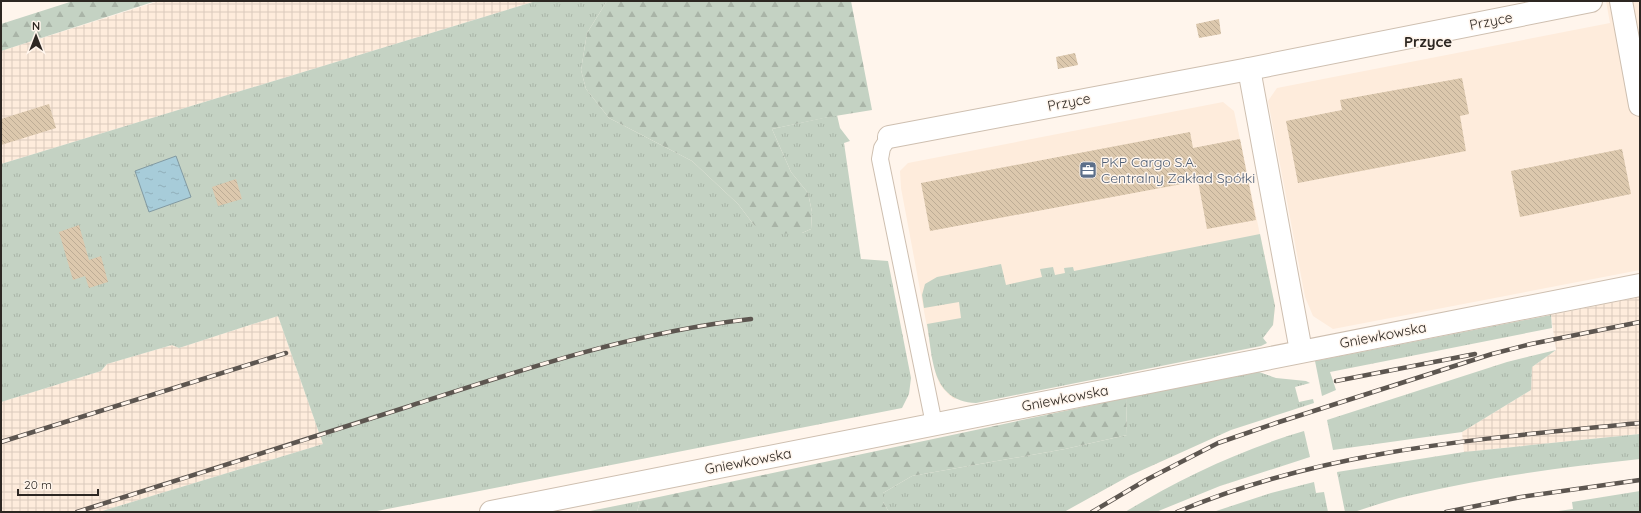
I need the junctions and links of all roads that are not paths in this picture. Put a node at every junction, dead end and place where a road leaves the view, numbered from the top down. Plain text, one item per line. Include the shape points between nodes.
1 (1591, 1) edge
2 (1620, 1) edge
3 (1249, 69) junction
4 (1640, 105) edge
5 (889, 137) joint
6 (1640, 285) edge
7 (1301, 352) junction
8 (934, 424) junction
9 (491, 512) edge

1 - 3 street, Przyce
2 - 4 street
3 - 5 street, Przyce
3 - 7 street
5 - 8 lane via 882,148 880,159
6 - 7 street, Gniewkowska
7 - 8 street, Gniewkowska
8 - 9 street, Gniewkowska

